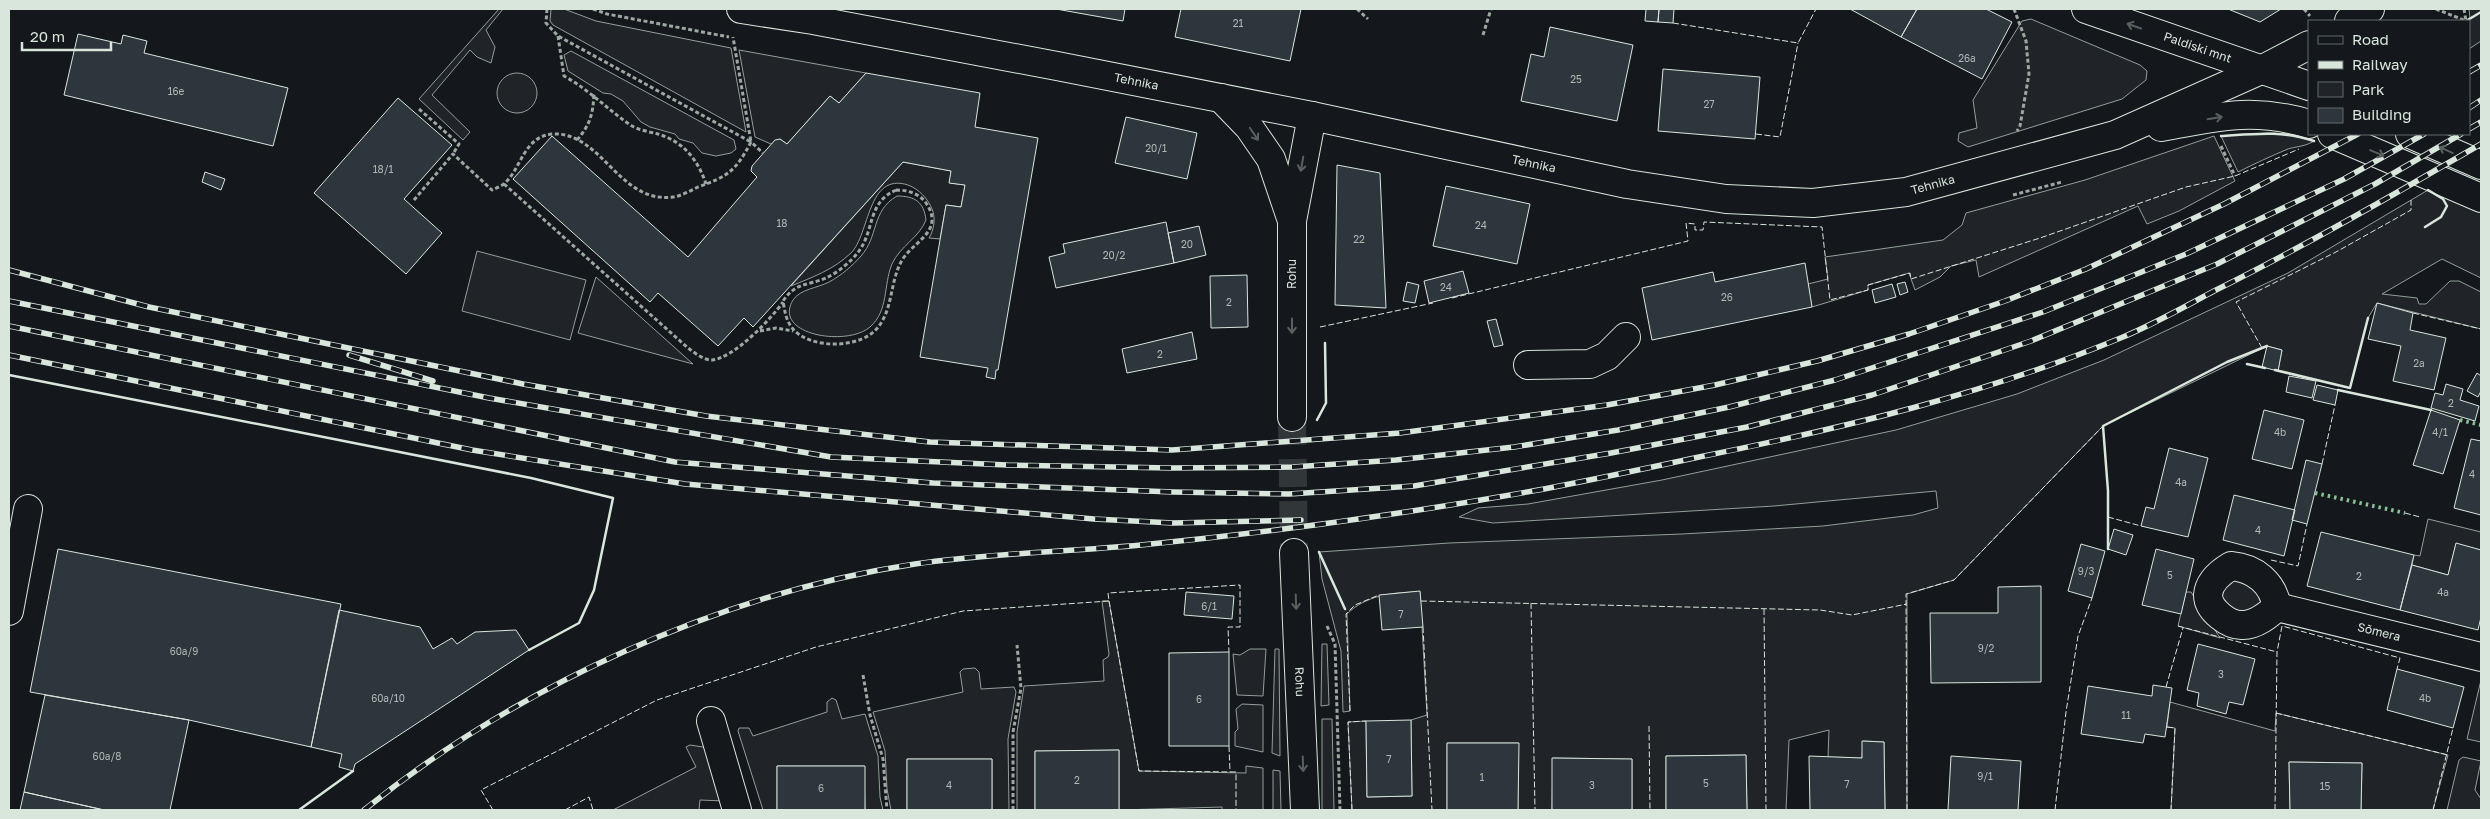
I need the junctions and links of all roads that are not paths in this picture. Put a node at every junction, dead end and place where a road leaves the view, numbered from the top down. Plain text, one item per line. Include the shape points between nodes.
1 (741, 9) edge
2 (2086, 9) edge
3 (2370, 9) edge
4 (2351, 20) edge
5 (2308, 46) edge
6 (2263, 69) junction
7 (2308, 86) edge
8 (1221, 98) junction
9 (1312, 116) junction
10 (2308, 124) edge
11 (2115, 135) junction
12 (2334, 135) edge
13 (2412, 135) edge
14 (2481, 165) edge
15 (2481, 198) edge
16 (1292, 221) junction
17 (1626, 337) dead end
18 (1528, 365) dead end
19 (1292, 416) tunnel mouth
20 (28, 509) dead end
21 (1294, 553) tunnel mouth
22 (2277, 607) dead end
23 (9, 611) edge
24 (2481, 657) edge
25 (711, 721) dead end
26 (737, 810) edge
27 (1305, 810) edge

1 - 8 street, Tehnika via 833,23
6 -> 2 street, Paldiski mnt
3 - 4 street
5 - 6 street, Tehnika
6 - 7 street, Paldiski mnt
6 - 11 street, Tehnika
8 - 9 street, Tehnika
8 -> 16 street, Rohu via 1249,127 1271,159
9 - 11 street, Tehnika via 1627,184 1726,199 1813,203 1906,192
9 -> 16 street, Rohu
11 -> 10 street via 2243,113 2283,116
12 -> 15 street
14 -> 13 street
16 -> 19 street, Rohu
17 - 18 street via 1607,356 1590,364
20 - 23 street
21 -> 27 street, Rohu
22 - 24 street, Sõmera
25 - 26 street

